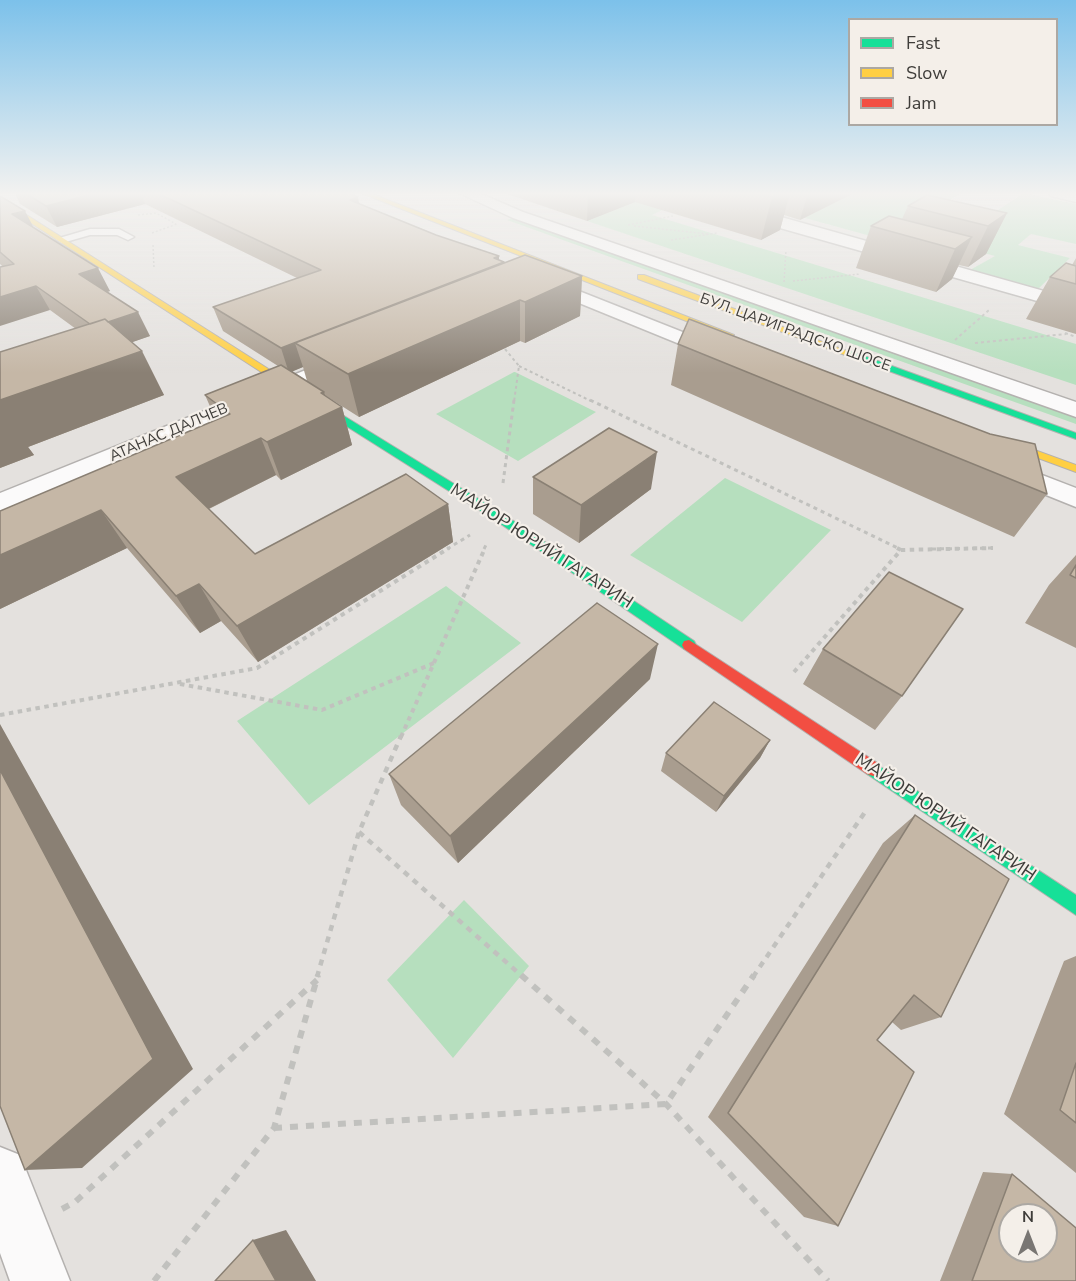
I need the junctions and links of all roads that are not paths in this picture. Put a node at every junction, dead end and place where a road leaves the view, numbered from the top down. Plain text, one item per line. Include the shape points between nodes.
1 (83, 253) edge
2 (509, 253) edge
3 (626, 253) edge
4 (887, 253) edge
5 (627, 272) dead end
6 (529, 280) edge
7 (1076, 306) edge
8 (739, 346) joint
9 (370, 350) edge
10 (286, 384) junction
11 (1076, 410) edge
12 (978, 432) edge
13 (1076, 436) edge
14 (988, 462) edge
15 (1076, 469) edge
16 (1076, 498) edge
17 (0, 503) edge
18 (1076, 906) edge
19 (0, 1175) edge
20 (21, 1253) edge

1 - 10 main road, МАЙОР ЮРИЙ ГАГАРИН
2 - 8 main road, БУЛ. ЦАРИГРАДСКО ШОСЕ
3 - 11 street, БУЛ. ЦАРИГРАДСКО ШОСЕ
4 - 7 street
5 - 13 main road, БУЛ. ЦАРИГРАДСКО ШОСЕ
6 - 8 street, БУЛ. ЦАРИГРАДСКО ШОСЕ
9 - 10 street, АТАНАС ДАЛЧЕВ
10 - 17 street, АТАНАС ДАЛЧЕВ
10 - 18 main road, МАЙОР ЮРИЙ ГАГАРИН via 499,517
12 - 15 main road
14 - 16 street
19 - 20 street

